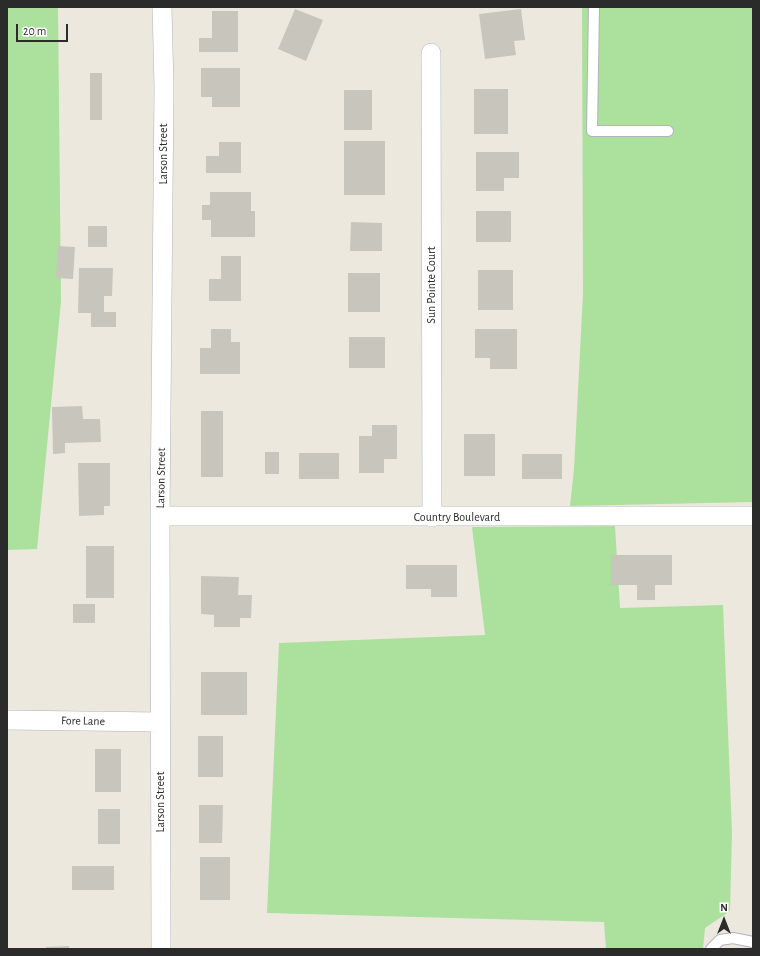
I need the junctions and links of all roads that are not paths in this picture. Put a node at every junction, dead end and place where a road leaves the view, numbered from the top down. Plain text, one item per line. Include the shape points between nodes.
1 (162, 7) edge
2 (594, 7) edge
3 (431, 53) dead end
4 (668, 131) dead end
5 (160, 516) junction
6 (753, 516) edge
7 (432, 517) junction
8 (7, 720) edge
9 (160, 722) junction
10 (753, 942) edge
11 (161, 949) edge
12 (711, 949) edge

1 - 5 street, Larson Street via 164,94
2 - 4 lane via 592,131
3 - 7 street, Sun Pointe Court
5 - 7 street, Country Boulevard
5 - 9 street, Larson Street
6 - 7 street, Country Boulevard
8 - 9 street, Fore Lane
9 - 11 street, Larson Street
10 - 12 lane via 733,938 720,940

